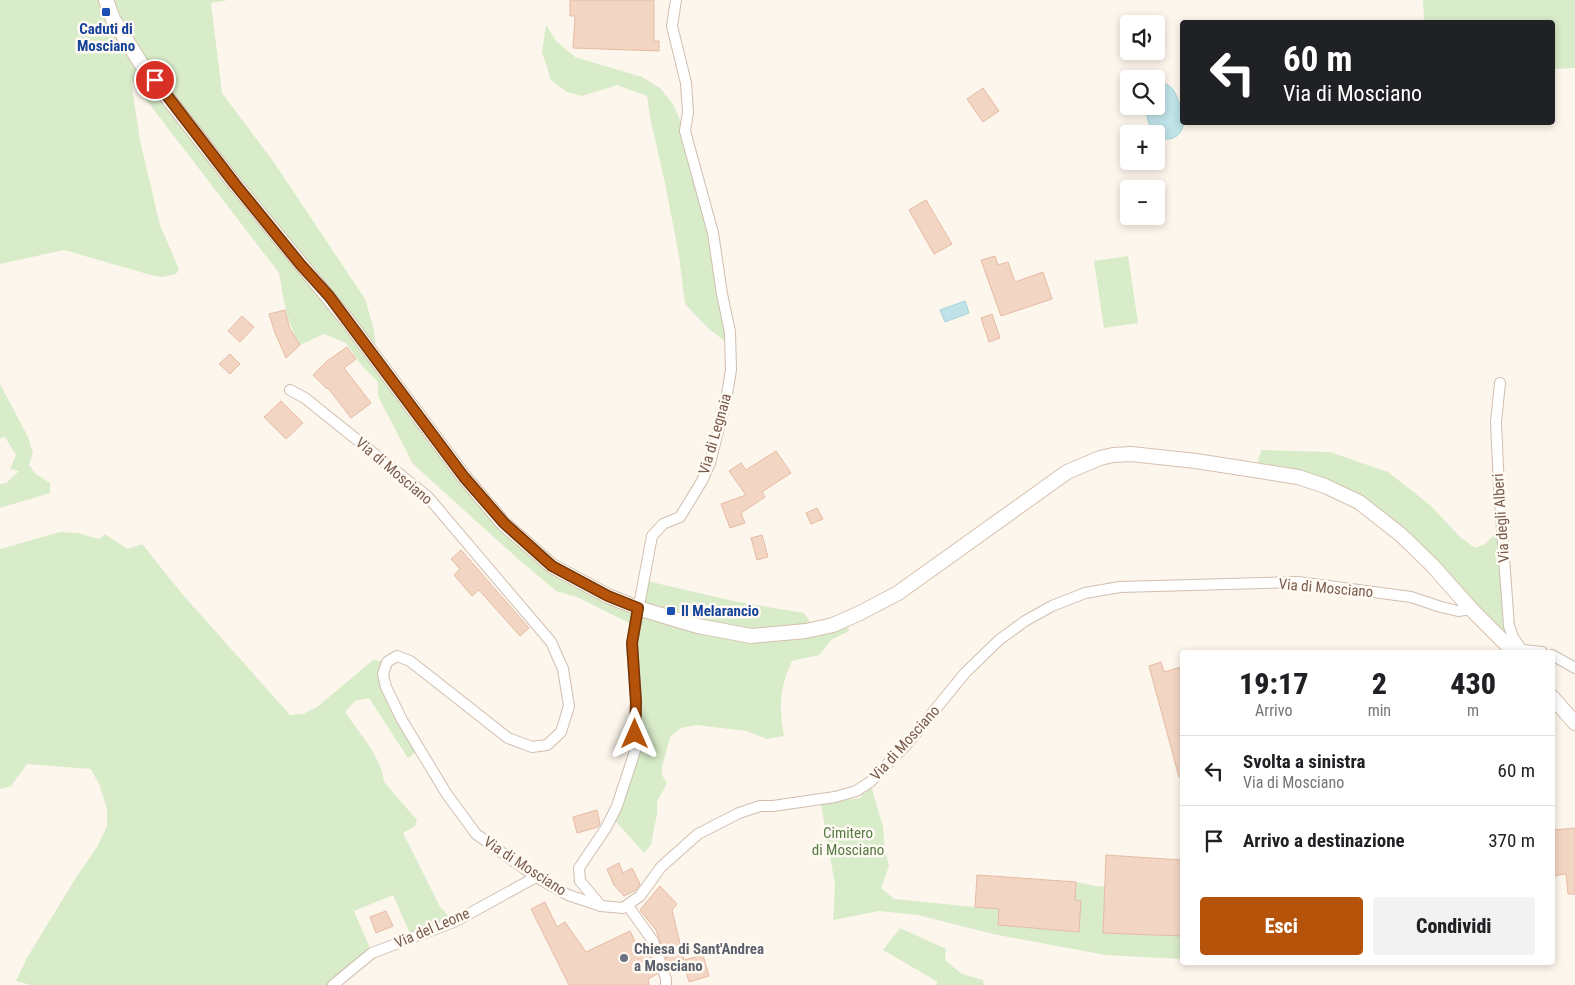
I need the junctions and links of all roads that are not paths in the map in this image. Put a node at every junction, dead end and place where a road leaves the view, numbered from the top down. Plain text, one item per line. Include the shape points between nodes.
1 (106, 0) edge
2 (676, 0) edge
3 (1500, 383) dead end
4 (290, 390) dead end
5 (638, 608) junction
6 (1470, 609) junction
7 (1515, 650) edge
8 (1555, 657) edge
9 (1575, 668) edge
10 (1555, 700) edge
11 (1575, 723) edge
12 (536, 877) junction
13 (601, 906) junction
14 (628, 906) junction
15 (333, 985) edge
16 (666, 985) edge

1 - 5 main road via 113,19 142,65 235,184 329,296 464,477 504,523 552,566
2 - 5 street, Via di Legnaia via 672,26 686,83 688,112 685,131 713,233 730,332 731,370 710,463 680,517 664,524 652,536
3 - 7 street, Via degli Alberi via 1497,450 1508,626
4 - 12 street, Via di Mosciano via 305,398 428,497 551,642 563,669 568,706 561,732 547,745 532,748 508,738 404,659 397,656 387,662 383,674 402,720 446,793 476,834
5 - 6 main road via 698,626 751,636 806,632 833,625 898,593 1067,472 1100,458 1131,454 1256,470 1298,477 1325,486 1359,502 1401,535
5 - 13 street, Via di Legnaia via 632,643 635,750 617,806 579,868 580,881
6 - 7 main road
6 - 14 street, Via di Mosciano via 1458,611 1411,597 1298,582 1120,587 1085,593 1045,610 999,640 965,673 907,744 870,782 856,791 835,797 760,806 738,813 698,834 661,867 640,896
8 - 9 street
10 - 11 main road
12 - 13 street, Via di Mosciano via 568,895
12 - 15 street, Via del Leone via 454,922 372,953
13 - 14 street, Via di Mosciano
14 - 16 street via 653,942

